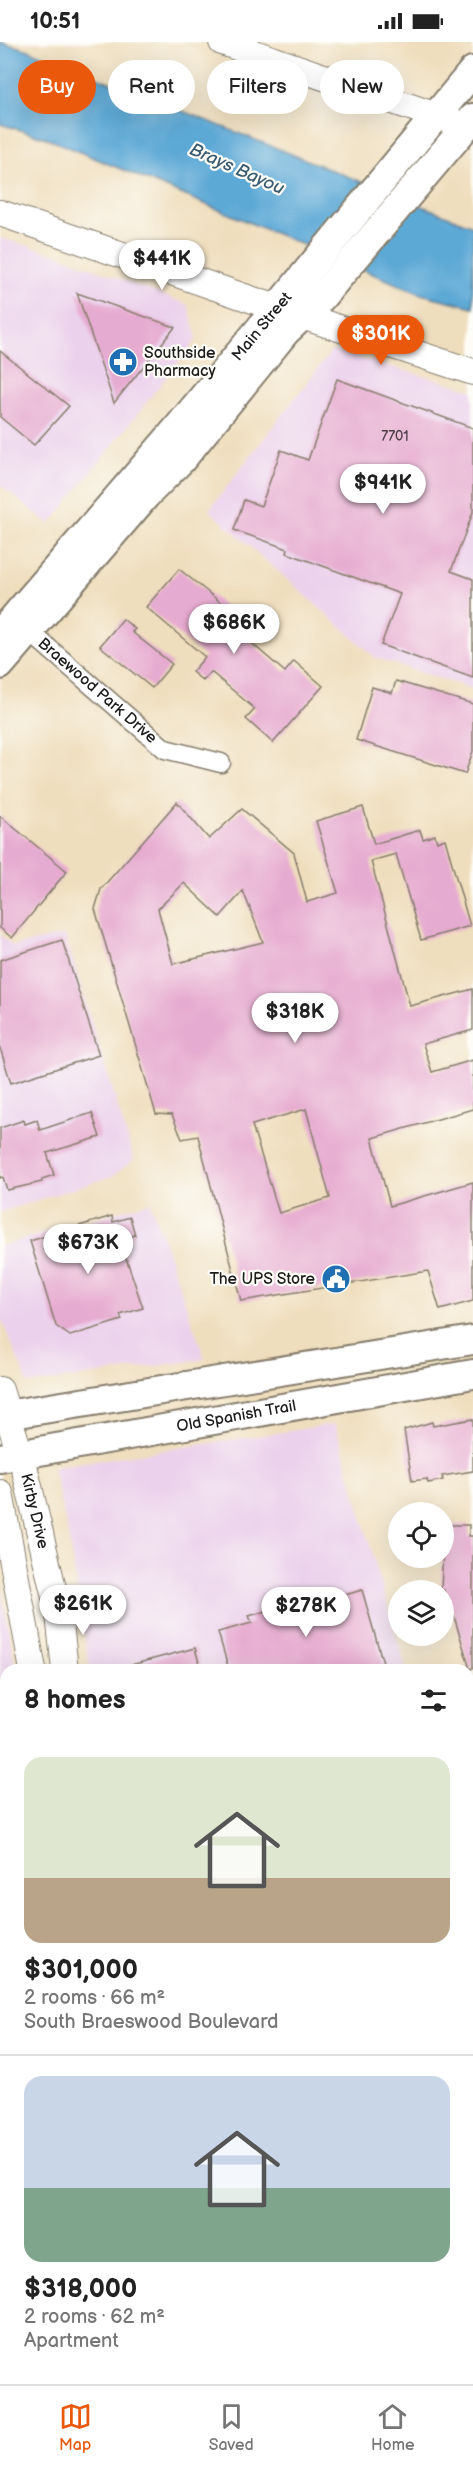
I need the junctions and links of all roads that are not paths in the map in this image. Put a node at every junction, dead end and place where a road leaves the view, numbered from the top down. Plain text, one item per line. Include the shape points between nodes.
1 (222, 42) edge
2 (473, 71) edge
3 (435, 115) junction
4 (471, 125) edge
5 (0, 213) edge
6 (297, 303) junction
7 (473, 372) edge
8 (14, 628) edge
9 (0, 665) edge
10 (221, 763) dead end
11 (473, 1340) edge
12 (422, 1348) junction
13 (473, 1374) edge
14 (208, 1381) junction
15 (430, 1381) junction
16 (3, 1406) edge
17 (214, 1420) junction
18 (10, 1456) edge
19 (0, 1493) edge
20 (32, 1664) edge
21 (64, 1664) edge

1 - 3 main road
2 - 3 main road, Main Street
3 - 4 main road
3 - 6 main road, Main Street
4 - 6 main road, Main Street
5 - 6 main road
6 - 7 main road
6 - 8 main road, Main Street via 171,436
8 - 9 main road, Main Street
8 - 10 street, Braewood Park Drive via 165,749
11 - 12 main road
12 - 14 main road
12 - 15 main road
13 - 15 main road, Old Spanish Trail
14 - 16 main road
14 - 17 main road
15 - 17 main road, Old Spanish Trail
16 - 18 main road, Kirby Drive
17 - 18 main road, Old Spanish Trail
18 - 21 main road, Kirby Drive via 58,1614
19 - 20 main road, Kirby Drive

